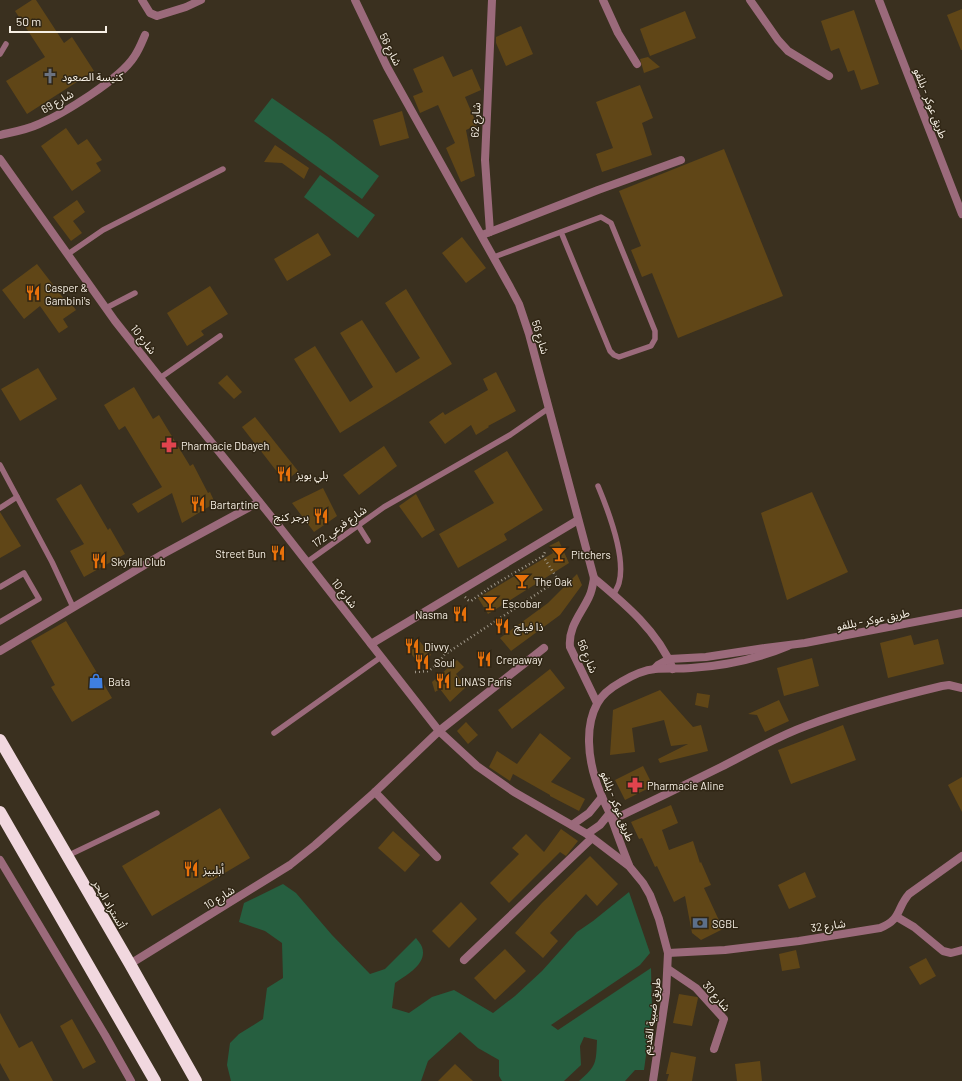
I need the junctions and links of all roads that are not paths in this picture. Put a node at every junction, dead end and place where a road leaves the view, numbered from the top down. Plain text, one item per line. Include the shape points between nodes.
1 (142, 0) edge
2 (201, 0) edge
3 (355, 0) edge
4 (492, 0) edge
5 (603, 0) edge
6 (750, 0) edge
7 (878, 0) edge
8 (145, 35) dead end
9 (6, 44) dead end
10 (0, 54) edge
11 (637, 64) dead end
12 (829, 76) dead end
13 (0, 135) edge
14 (0, 159) edge
15 (681, 160) dead end
16 (223, 169) dead end
17 (962, 214) edge
18 (561, 232) junction
19 (486, 234) junction
20 (68, 254) junction
21 (494, 257) junction
22 (135, 293) dead end
23 (106, 308) junction
24 (220, 336) dead end
25 (160, 378) junction
26 (549, 408) junction
27 (0, 465) edge
28 (598, 486) dead end
29 (17, 498) junction
30 (259, 502) junction
31 (0, 508) edge
32 (578, 520) junction
33 (358, 525) junction
34 (368, 541) dead end
35 (307, 562) junction
36 (594, 578) junction
37 (0, 587) edge
38 (614, 594) junction
39 (73, 607) junction
40 (962, 614) edge
41 (953, 615) junction
42 (962, 618) edge
43 (0, 622) edge
44 (371, 644) junction
45 (788, 646) junction
46 (544, 648) dead end
47 (0, 651) edge
48 (381, 657) junction
49 (669, 659) junction
50 (654, 669) junction
51 (673, 669) junction
52 (962, 688) edge
53 (597, 703) junction
54 (439, 731) junction
55 (274, 733) dead end
56 (0, 740) edge
57 (375, 792) junction
58 (602, 797) junction
59 (0, 812) edge
60 (157, 813) dead end
61 (611, 817) junction
62 (572, 825) junction
63 (590, 836) junction
64 (67, 856) junction
65 (962, 856) edge
66 (437, 857) dead end
67 (0, 860) edge
68 (629, 866) junction
69 (897, 917) junction
70 (962, 950) edge
71 (668, 953) junction
72 (464, 960) dead end
73 (130, 964) junction
74 (668, 969) junction
75 (714, 1048) dead end
76 (131, 1081) edge
77 (155, 1081) edge
78 (196, 1081) edge
79 (653, 1081) edge

1 - 2 street via 150,13 158,16
3 - 19 street, شارع 56 via 387,67
4 - 19 street, شارع 62 via 485,160
5 - 11 street via 618,33
6 - 12 street via 788,51
7 - 17 street, طريق عوكر - بللفو
8 - 13 street, شارع 69 via 134,58 86,98 39,124
9 - 10 lane
14 - 20 street, شارع 10
15 - 19 street
16 - 20 lane via 103,230
18 - 18 lane via 610,351 619,357 651,346 655,339 655,331 610,223 601,217
18 - 21 lane
19 - 21 street, شارع 56
20 - 23 street, شارع 10
21 - 26 street, شارع 56 via 519,304
22 - 23 lane
23 - 25 street, شارع 10
24 - 25 lane
25 - 30 street, شارع 10
26 - 32 street, شارع 56
26 - 33 lane, شارع فرعي 172 via 510,435 384,507
27 - 29 lane
28 - 38 lane via 618,553 619,583
29 - 31 lane
29 - 39 lane
30 - 35 street, شارع 10
30 - 39 street
32 - 36 street, شارع 56
32 - 44 street
33 - 34 lane
33 - 35 lane, شارع فرعي 172
35 - 44 street, شارع 10
36 - 38 street
36 - 53 street, شارع 56 via 590,595 573,625 569,639 570,647
37 - 43 lane via 24,573 39,599
38 - 49 street via 646,626
39 - 47 street
40 - 41 street, طريق عوكر - بللفو
41 - 42 lane
41 - 45 street, طريق عوكر - بللفو
44 - 48 street, شارع 10
45 - 49 street, طريق عوكر - بللفو via 706,657
45 - 51 street, طريق عوكر - بللفو via 744,661 709,667
46 - 54 street
48 - 54 street, شارع 10
48 - 55 lane
49 - 50 street, طريق عوكر - بللفو
49 - 51 street
50 - 51 street, طريق عوكر - بللفو
50 - 53 street, طريق عوكر - بللفو via 617,684
52 - 61 street via 942,686 884,700 805,726 673,791
53 - 58 street, طريق عوكر - بللفو via 592,717 590,750 594,777
54 - 57 street, شارع 10
54 - 62 street via 477,766 514,792
56 - 64 highway, أتستراد البحر
57 - 66 street
57 - 73 street, شارع 10 via 290,865
58 - 61 street, طريق عوكر - بللفو
58 - 62 street via 589,813
59 - 77 highway
60 - 64 lane
61 - 63 street
61 - 68 street, طريق عوكر - بللفو
62 - 63 street
63 - 68 street
63 - 72 street
64 - 73 highway, أتستراد البحر
65 - 69 street via 909,894 904,899
67 - 76 street
68 - 71 street, طريق ضبية القديم via 644,883 650,895
69 - 70 street via 914,927 943,952
69 - 71 street, شارع 32 via 888,925 874,930 725,950
71 - 74 street, طريق ضبية القديم
73 - 78 highway, أتستراد البحر
74 - 75 street, شارع 30 via 696,988 724,1019
74 - 79 street, طريق ضبية القديم via 664,1014

